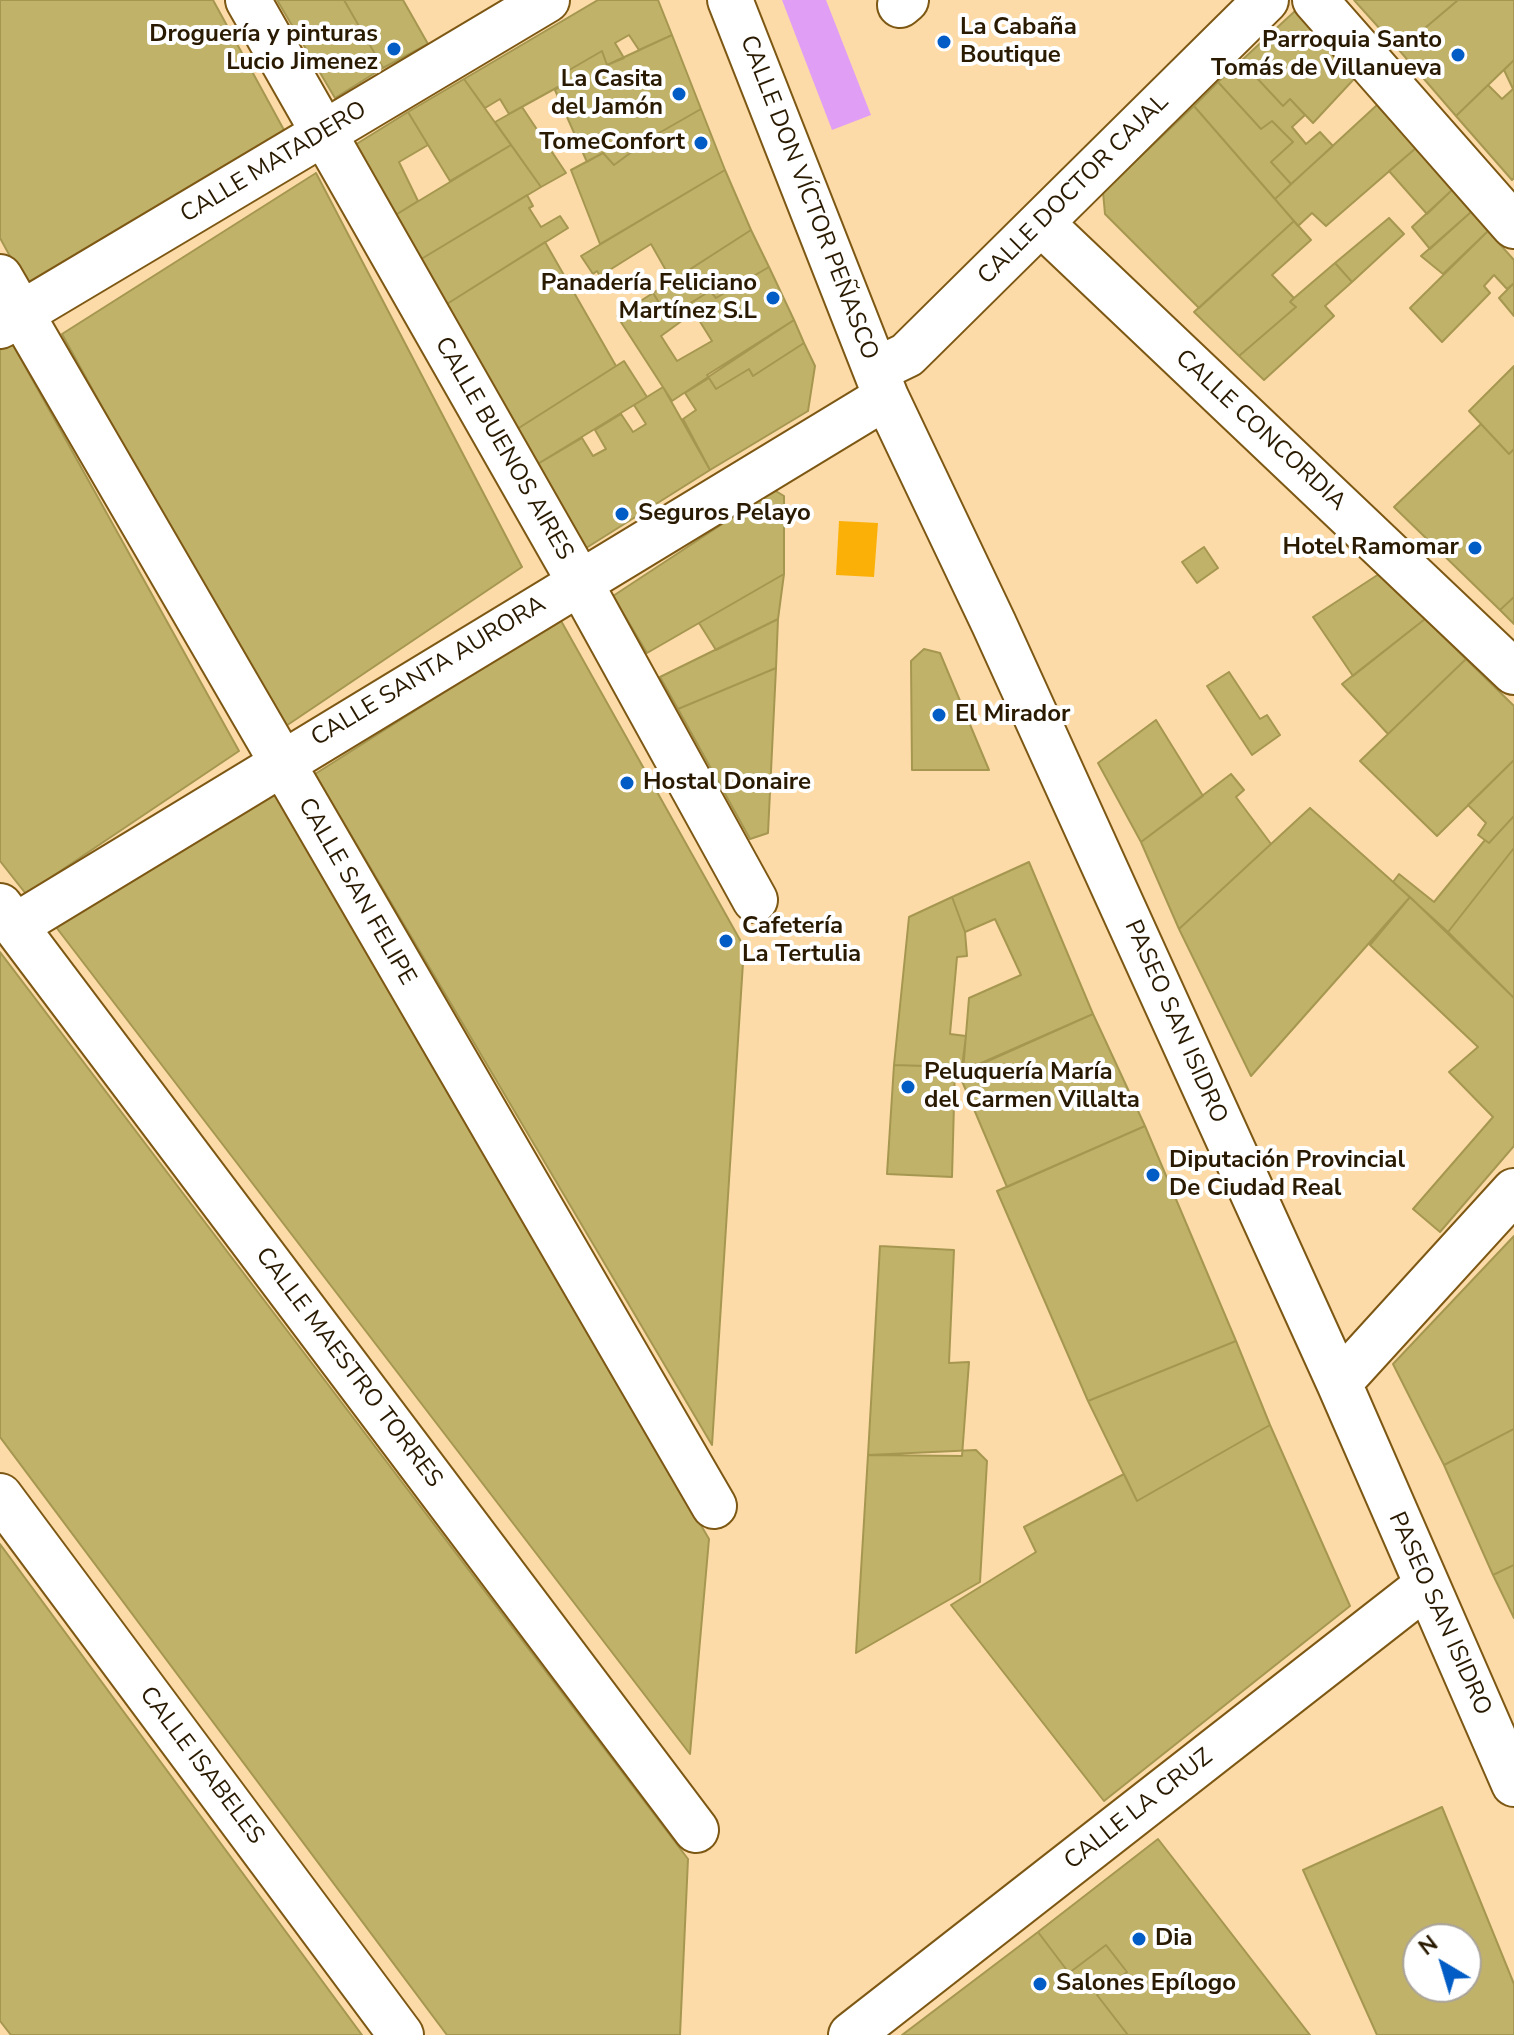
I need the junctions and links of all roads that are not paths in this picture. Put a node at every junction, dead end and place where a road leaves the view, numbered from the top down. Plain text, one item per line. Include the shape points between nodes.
1 (248, 0) edge
2 (547, 0) edge
3 (730, 0) edge
4 (1266, 0) edge
5 (1315, 0) edge
6 (324, 134) junction
7 (1041, 223) junction
8 (1514, 226) edge
9 (7, 305) edge
10 (881, 383) junction
11 (579, 581) junction
12 (1514, 672) edge
13 (280, 763) junction
14 (755, 900) dead end
15 (8, 916) edge
16 (1514, 1191) edge
17 (1339, 1383) junction
18 (0, 1496) edge
19 (714, 1506) dead end
20 (1427, 1585) junction
21 (1514, 1784) edge
22 (696, 1830) dead end
23 (401, 2035) edge
24 (851, 2035) edge

1 - 6 street, CALLE BUENOS AIRES
2 - 6 street, CALLE MATADERO
3 - 10 street, CALLE DON VÍCTOR PEÑASCO
4 - 7 street, CALLE DOCTOR CAJAL
5 - 8 street
6 - 9 street, CALLE MATADERO
6 - 11 street, CALLE BUENOS AIRES
7 - 10 street, CALLE DOCTOR CAJAL
7 - 12 street, CALLE CONCORDIA
9 - 13 street, CALLE SAN FELIPE
10 - 11 street, CALLE SANTA AURORA
10 - 17 street, PASEO SAN ISIDRO
11 - 13 street, CALLE SANTA AURORA
11 - 14 street, CALLE BUENOS AIRES
13 - 15 street, CALLE SANTA AURORA
13 - 19 street, CALLE SAN FELIPE
15 - 22 street, CALLE MAESTRO TORRES
16 - 17 street
17 - 20 street, PASEO SAN ISIDRO
18 - 23 street, CALLE ISABELES
20 - 21 street, PASEO SAN ISIDRO
20 - 24 street, CALLE LA CRUZ

